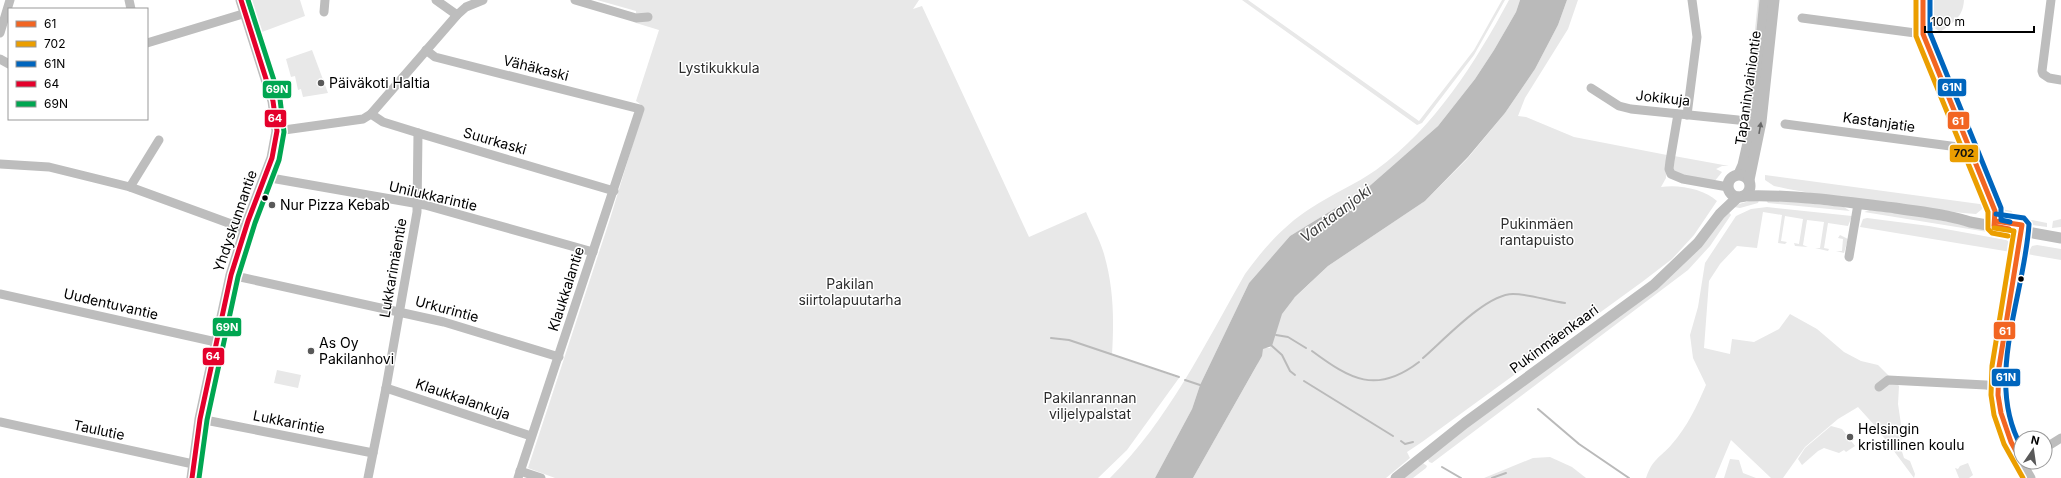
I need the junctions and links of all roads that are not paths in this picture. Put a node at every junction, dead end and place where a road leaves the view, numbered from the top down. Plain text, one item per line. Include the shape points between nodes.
1 (10, 0) edge
2 (241, 0) edge
3 (325, 0) edge
4 (436, 0) edge
5 (483, 0) edge
6 (575, 0) edge
7 (1692, 0) edge
8 (1765, 0) edge
9 (1774, 0) edge
10 (1923, 0) edge
11 (2051, 0) edge
12 (324, 12) dead end
13 (246, 13) junction
14 (457, 15) junction
15 (648, 17) dead end
16 (1802, 18) dead end
17 (0, 33) edge
18 (1923, 34) junction
19 (148, 43) edge
20 (426, 50) junction
21 (2061, 80) edge
22 (1591, 88) dead end
23 (640, 109) joint
24 (371, 114) junction
25 (1683, 114) junction
26 (1738, 120) dead end
27 (1785, 124) dead end
28 (276, 131) junction
29 (418, 133) junction
30 (159, 140) dead end
31 (1968, 144) junction
32 (0, 164) edge
33 (265, 177) junction
34 (1746, 179) junction
35 (130, 187) junction
36 (614, 191) junction
37 (1735, 193) junction
38 (1796, 197) junction
39 (417, 204) junction
40 (1858, 204) junction
41 (1995, 224) junction
42 (2022, 228) junction
43 (245, 229) junction
44 (2061, 232) edge
45 (2061, 238) edge
46 (593, 252) junction
47 (1849, 257) dead end
48 (232, 275) junction
49 (0, 294) edge
50 (400, 311) junction
51 (216, 342) junction
52 (559, 357) junction
53 (1879, 387) dead end
54 (1998, 387) junction
55 (386, 388) junction
56 (200, 419) junction
57 (0, 422) edge
58 (531, 436) junction
59 (2013, 443) edge
60 (373, 453) junction
61 (193, 464) junction
62 (519, 474) edge
63 (192, 478) edge
64 (368, 478) edge
65 (541, 478) edge
66 (1396, 478) edge

1 - 17 street
2 - 13 main road, Yhdyskunnantie
3 - 12 street
4 - 14 street
5 - 14 street via 466,7
6 - 15 street via 636,18
7 - 25 street via 1697,37
8 - 34 main road, Tapaninvainiontie via 1752,121 1743,165
34 -> 9 main road, Tapaninvainiontie via 1761,122
10 - 18 street
11 - 21 street via 2042,71 2049,78
13 - 19 street
13 - 28 main road, Yhdyskunnantie via 273,101
14 - 20 street
16 - 18 street
18 - 31 street
20 - 23 street, Vähäkaski via 435,57
20 - 24 street
22 - 25 street, Jokikuja via 1619,106
23 - 36 street, Klaukkalantie
24 - 28 street via 363,119
24 - 29 street, Suurkaski via 383,122
25 - 26 street, Jokikuja
25 - 37 street via 1670,159 1671,174
27 - 31 street, Kastanjatie via 1958,147
28 - 33 main road, Yhdyskunnantie via 274,148
29 - 36 street, Suurkaski
29 - 39 street, Lukkarimäentie
30 - 35 street
31 - 41 street via 1995,211
32 - 35 street via 49,168
33 - 39 street, Unilukkarintie
33 - 43 main road, Yhdyskunnantie
34 - 37 main road, Pukinmäenkaari via 1749,191
34 - 37 main road, Pukinmäenkaari via 1730,179
34 - 38 main road
35 - 43 street
36 - 46 street, Klaukkalantie
37 - 38 main road
37 - 66 main road, Pukinmäenkaari via 1722,203 1720,214 1698,243 1654,285 1465,422
38 - 40 main road
39 - 46 street, Unilukkarintie
39 - 50 street, Lukkarimäentie
40 - 41 main road
40 - 47 street
41 - 42 main road
42 - 44 main road
42 - 45 main road
42 - 54 street
43 - 48 main road, Yhdyskunnantie
46 - 52 street, Klaukkalantie
48 - 50 street, Urkurintie
48 - 51 main road, Yhdyskunnantie
49 - 51 street, Uudentuvantie
50 - 52 street, Urkurintie
50 - 55 street, Lukkarimäentie
51 - 56 main road, Yhdyskunnantie
52 - 58 street, Klaukkalantie
53 - 54 street via 1888,380
54 - 59 street via 2001,413
55 - 58 street, Klaukkalankuja
55 - 60 street, Lukkarimäentie
56 - 60 street, Lukkarintie
56 - 61 main road, Yhdyskunnantie
57 - 61 street, Taulutie
58 - 62 street, Klaukkalantie
60 - 64 street, Lukkarimäentie
61 - 63 main road, Yhdyskunnantie
62 - 65 street

